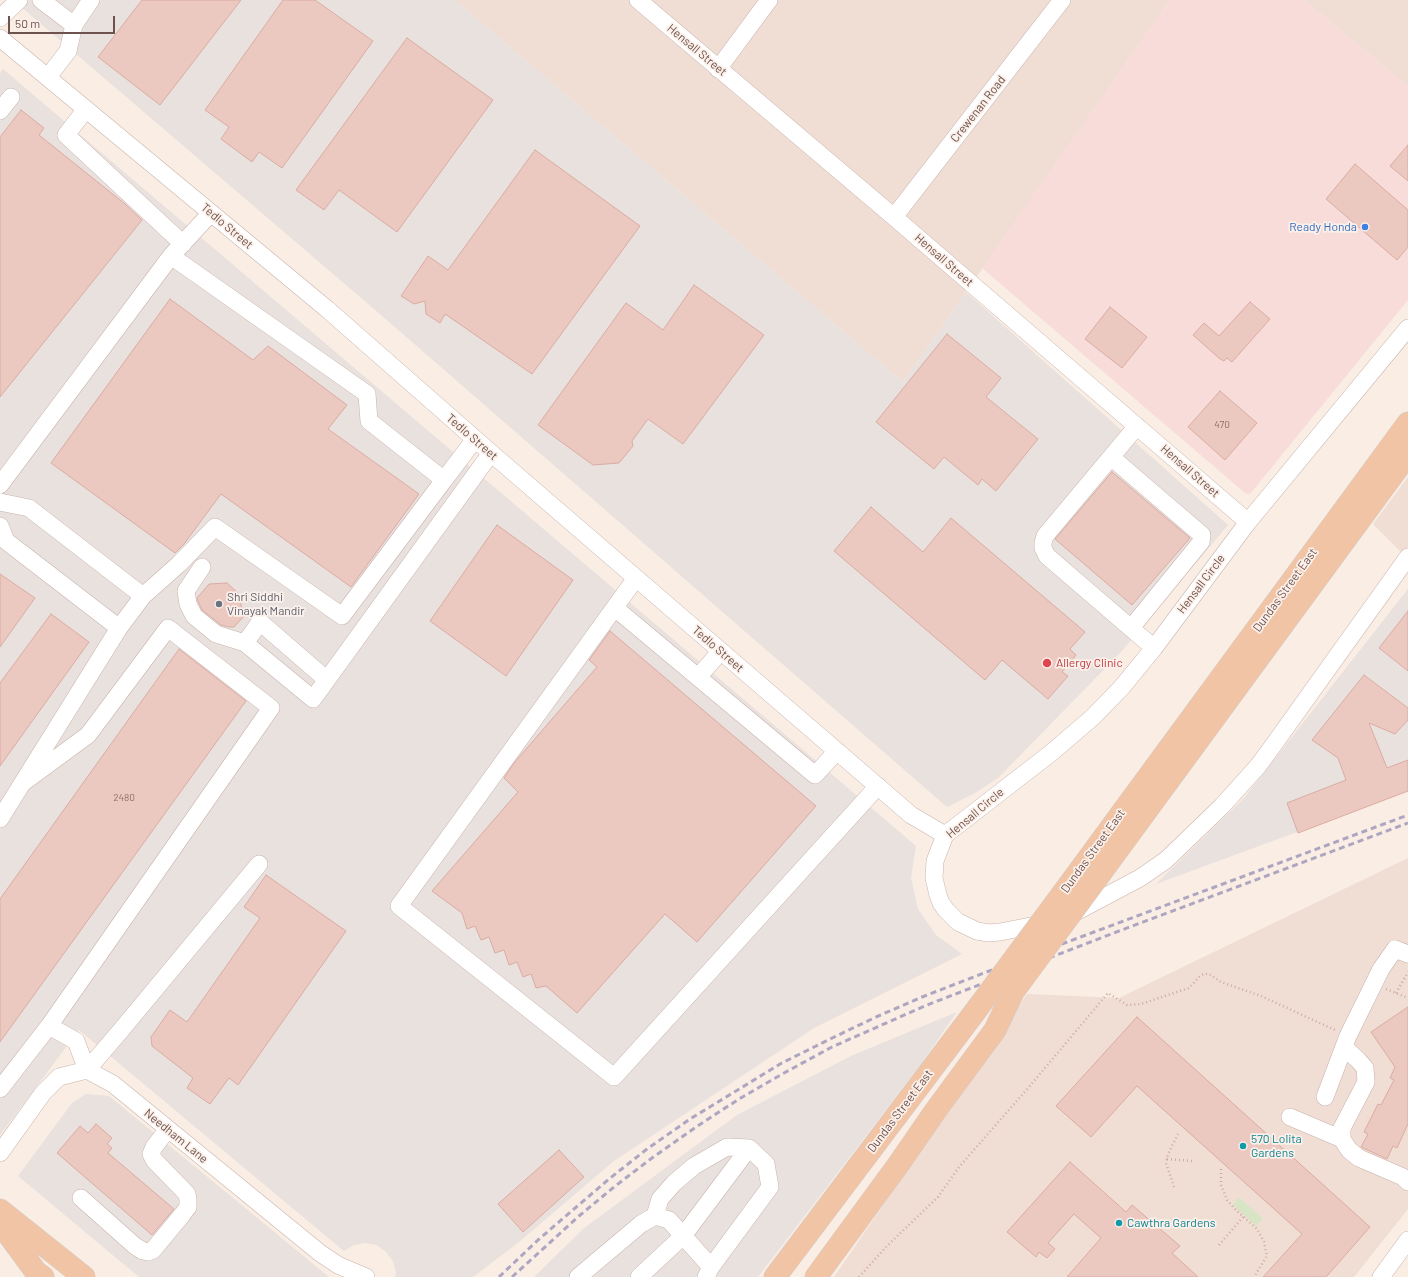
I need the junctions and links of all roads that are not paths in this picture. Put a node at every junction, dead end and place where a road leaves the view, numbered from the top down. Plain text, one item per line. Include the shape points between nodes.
1 (19, 0) edge
2 (41, 0) edge
3 (91, 0) edge
4 (638, 0) edge
5 (769, 0) edge
6 (1062, 0) edge
7 (0, 18) edge
8 (74, 25) junction
9 (0, 38) edge
10 (718, 69) junction
11 (48, 77) junction
12 (11, 97) dead end
13 (86, 109) junction
14 (0, 111) edge
15 (211, 213) junction
16 (894, 217) junction
17 (183, 244) junction
18 (171, 256) junction
19 (1408, 328) edge
20 (1408, 423) edge
21 (1137, 426) junction
22 (475, 439) junction
23 (491, 453) junction
24 (1408, 454) edge
25 (1111, 458) junction
26 (444, 480) junction
27 (0, 485) edge
28 (0, 502) edge
29 (1248, 522) junction
30 (0, 526) edge
31 (1408, 557) edge
32 (202, 567) dead end
33 (636, 578) junction
34 (143, 596) junction
35 (615, 608) junction
36 (119, 628) junction
37 (1131, 628) junction
38 (245, 643) junction
39 (1154, 648) junction
40 (721, 651) junction
41 (698, 677) junction
42 (327, 680) junction
43 (837, 751) junction
44 (24, 782) junction
45 (878, 786) junction
46 (0, 819) edge
47 (945, 835) junction
48 (258, 864) dead end
49 (1408, 954) edge
50 (48, 1026) junction
51 (1346, 1042) junction
52 (87, 1070) junction
53 (0, 1089) edge
54 (1325, 1097) dead end
55 (1290, 1117) dead end
56 (168, 1129) junction
57 (1342, 1139) junction
58 (749, 1148) junction
59 (0, 1153) edge
60 (1408, 1182) edge
61 (81, 1198) dead end
62 (0, 1210) edge
63 (655, 1216) junction
64 (0, 1223) edge
65 (683, 1236) junction
66 (1408, 1240) edge
67 (708, 1272) edge
68 (366, 1276) edge
69 (43, 1277) edge
70 (84, 1277) edge
71 (578, 1277) edge
72 (639, 1277) edge
73 (775, 1277) edge
74 (816, 1277) edge
75 (1381, 1277) edge

1 - 7 street
2 - 8 street
3 - 8 street
4 - 10 street, Hensall Street
5 - 10 street
6 - 16 street, Crewenan Road
8 - 11 street via 68,51
9 - 11 street, Tedlo Street
10 - 16 street, Hensall Street
11 - 13 street, Tedlo Street
12 - 14 street
13 - 15 street, Tedlo Street
13 - 17 street via 66,136
15 - 17 street
15 - 22 street, Tedlo Street via 327,309
16 - 21 street, Hensall Street
17 - 18 street
18 - 26 street via 368,394 369,421
18 - 27 street
19 - 29 street, Hensall Circle
20 - 73 main road, Dundas Street East, bridge via 977,1009
21 - 25 street
21 - 29 street, Hensall Street
22 - 23 street, Tedlo Street
22 - 26 street
23 - 33 street, Tedlo Street
23 - 42 street
24 - 74 main road, Dundas Street East, bridge via 1013,992 995,1030
25 - 37 street via 1045,536 1043,548 1048,556
25 - 37 street via 1202,535 1201,542
26 - 34 street via 342,616 215,527
28 - 34 street via 30,508
29 - 39 street, Hensall Circle
30 - 36 street via 6,541
31 - 47 street, Hensall Circle via 1258,766 1203,826 1166,860 1140,878 1061,920 1000,932 977,931 951,916 938,895 934,870 937,853
32 - 38 street via 186,591 188,604 194,616 216,634
33 - 35 street
33 - 40 street, Tedlo Street
34 - 36 street
35 - 41 street
35 - 45 street via 399,906 614,1077
36 - 44 street
37 - 39 street
38 - 42 street via 313,699
38 - 42 street via 260,622
39 - 47 street, Hensall Circle via 1093,717
40 - 41 street
40 - 43 street, Tedlo Street
41 - 43 street via 815,775
43 - 45 street, Tedlo Street
44 - 46 street
44 - 50 street via 88,735 168,628 271,708
45 - 47 street, Tedlo Street via 911,815
48 - 52 street
49 - 51 street via 1395,949 1381,969
50 - 52 street via 76,1041
50 - 53 street
51 - 54 street
51 - 57 street via 1365,1068 1366,1082 1342,1128
52 - 56 street, Needham Lane via 113,1084
52 - 59 street via 59,1077 43,1093
55 - 57 street
56 - 61 street via 151,1154 187,1194 188,1207 154,1250 143,1251 135,1246
56 - 68 street, Needham Lane via 320,1253 338,1265
57 - 60 street via 1349,1150 1359,1158 1403,1177
58 - 63 street via 727,1147 694,1166 660,1198
58 - 65 street
58 - 67 street via 766,1164 770,1187
62 - 70 main road
63 - 65 street via 669,1220
63 - 71 street via 641,1224
64 - 69 main road via 36,1272
65 - 67 street
65 - 72 street
66 - 75 street

